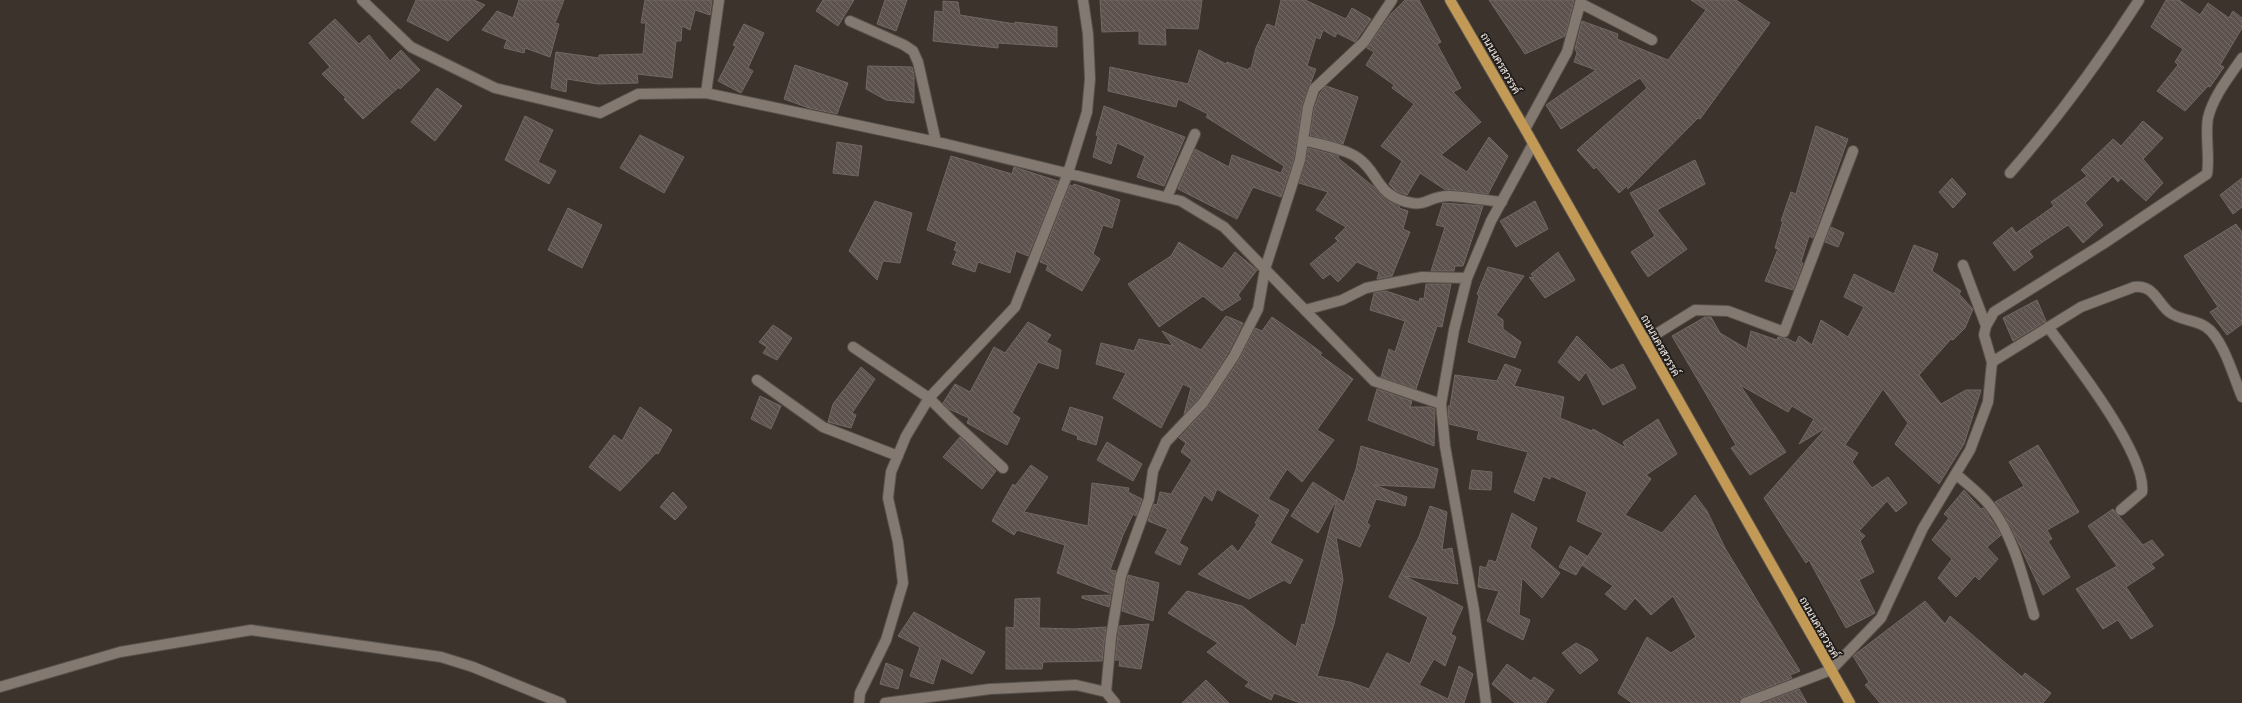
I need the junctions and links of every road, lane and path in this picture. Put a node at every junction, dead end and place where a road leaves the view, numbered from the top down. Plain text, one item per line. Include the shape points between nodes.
1 (362, 0) edge
2 (719, 0) edge
3 (1083, 0) edge
4 (1392, 0) edge
5 (1450, 0) edge
6 (2139, 0) edge
7 (1581, 1) edge
8 (850, 21) dead end
9 (1652, 40) dead end
10 (2242, 58) edge
11 (706, 93) junction
12 (1525, 129) junction
13 (1196, 134) dead end
14 (1303, 140) junction
15 (936, 142) junction
16 (1533, 144) junction
17 (1853, 152) dead end
18 (2010, 173) dead end
19 (1068, 174) junction
20 (1167, 197) junction
21 (1502, 202) junction
22 (1963, 265) dead end
23 (1265, 269) junction
24 (1467, 278) junction
25 (1305, 310) junction
26 (1986, 326) junction
27 (2048, 327) junction
28 (1645, 341) junction
29 (853, 347) dead end
30 (1992, 362) junction
31 (757, 380) dead end
32 (2242, 397) edge
33 (929, 398) junction
34 (1441, 404) junction
35 (898, 456) junction
36 (1003, 468) dead end
37 (1956, 474) junction
38 (2121, 510) dead end
39 (2034, 614) dead end
40 (1831, 670) junction
41 (0, 687) edge
42 (1106, 692) junction
43 (561, 703) edge
44 (858, 703) edge
45 (885, 703) edge
46 (1115, 703) edge
47 (1486, 703) edge
48 (1746, 703) edge
49 (1850, 703) edge

1 - 11 street via 411,47 495,88 600,112 638,94
2 - 11 street
3 - 19 street via 1090,79 1087,112
4 - 14 street via 1364,42 1314,89 1308,107
5 - 12 main road, ถนนนครสวรรค์
6 - 18 street via 2054,123
7 - 9 street
7 - 12 street via 1567,52
8 - 15 street via 913,51 918,62
10 - 26 street via 2218,94 2208,118 2207,174 2103,244 1994,312
11 - 15 street
12 - 16 main road, ถนนนครสวรรค์
13 - 20 street
14 - 21 street via 1358,158 1370,170 1383,190 1411,204 1423,205 1434,198 1449,196
14 - 23 street via 1300,160
15 - 19 street
16 - 21 street
16 - 28 main road, ถนนนครสวรรค์
17 - 28 street via 1784,332 1728,311 1695,310
19 - 20 street
19 - 33 street via 1015,307
20 - 23 street via 1181,200 1224,227
21 - 24 street via 1491,221
22 - 26 street
23 - 25 street
23 - 42 street via 1258,309 1234,356 1203,403 1166,442 1152,471 1149,499 1121,576 1111,637
24 - 25 street via 1422,276 1366,288 1342,300
24 - 34 street via 1454,330
25 - 34 street via 1374,382
26 - 30 street via 1984,335
27 - 30 street
27 - 32 street via 2081,307 2134,287 2147,287 2170,313 2199,323 2213,333
27 - 38 street via 2130,446 2144,481 2142,492
28 - 40 main road, ถนนนครสวรรค์
29 - 33 street
30 - 37 street via 1988,402 1970,450
31 - 35 street via 823,427
33 - 35 street via 906,436
33 - 36 street
34 - 47 street via 1445,446 1474,610
35 - 44 street via 891,472 888,498 898,542 903,583 886,640 860,693
37 - 39 street via 1990,505 2007,535
37 - 40 street via 1923,528 1881,618
40 - 48 street
40 - 49 main road, ถนนนครสวรรค์
41 - 43 street via 120,652 251,630 441,657 473,667
42 - 45 street via 1076,685 998,689
42 - 46 street

